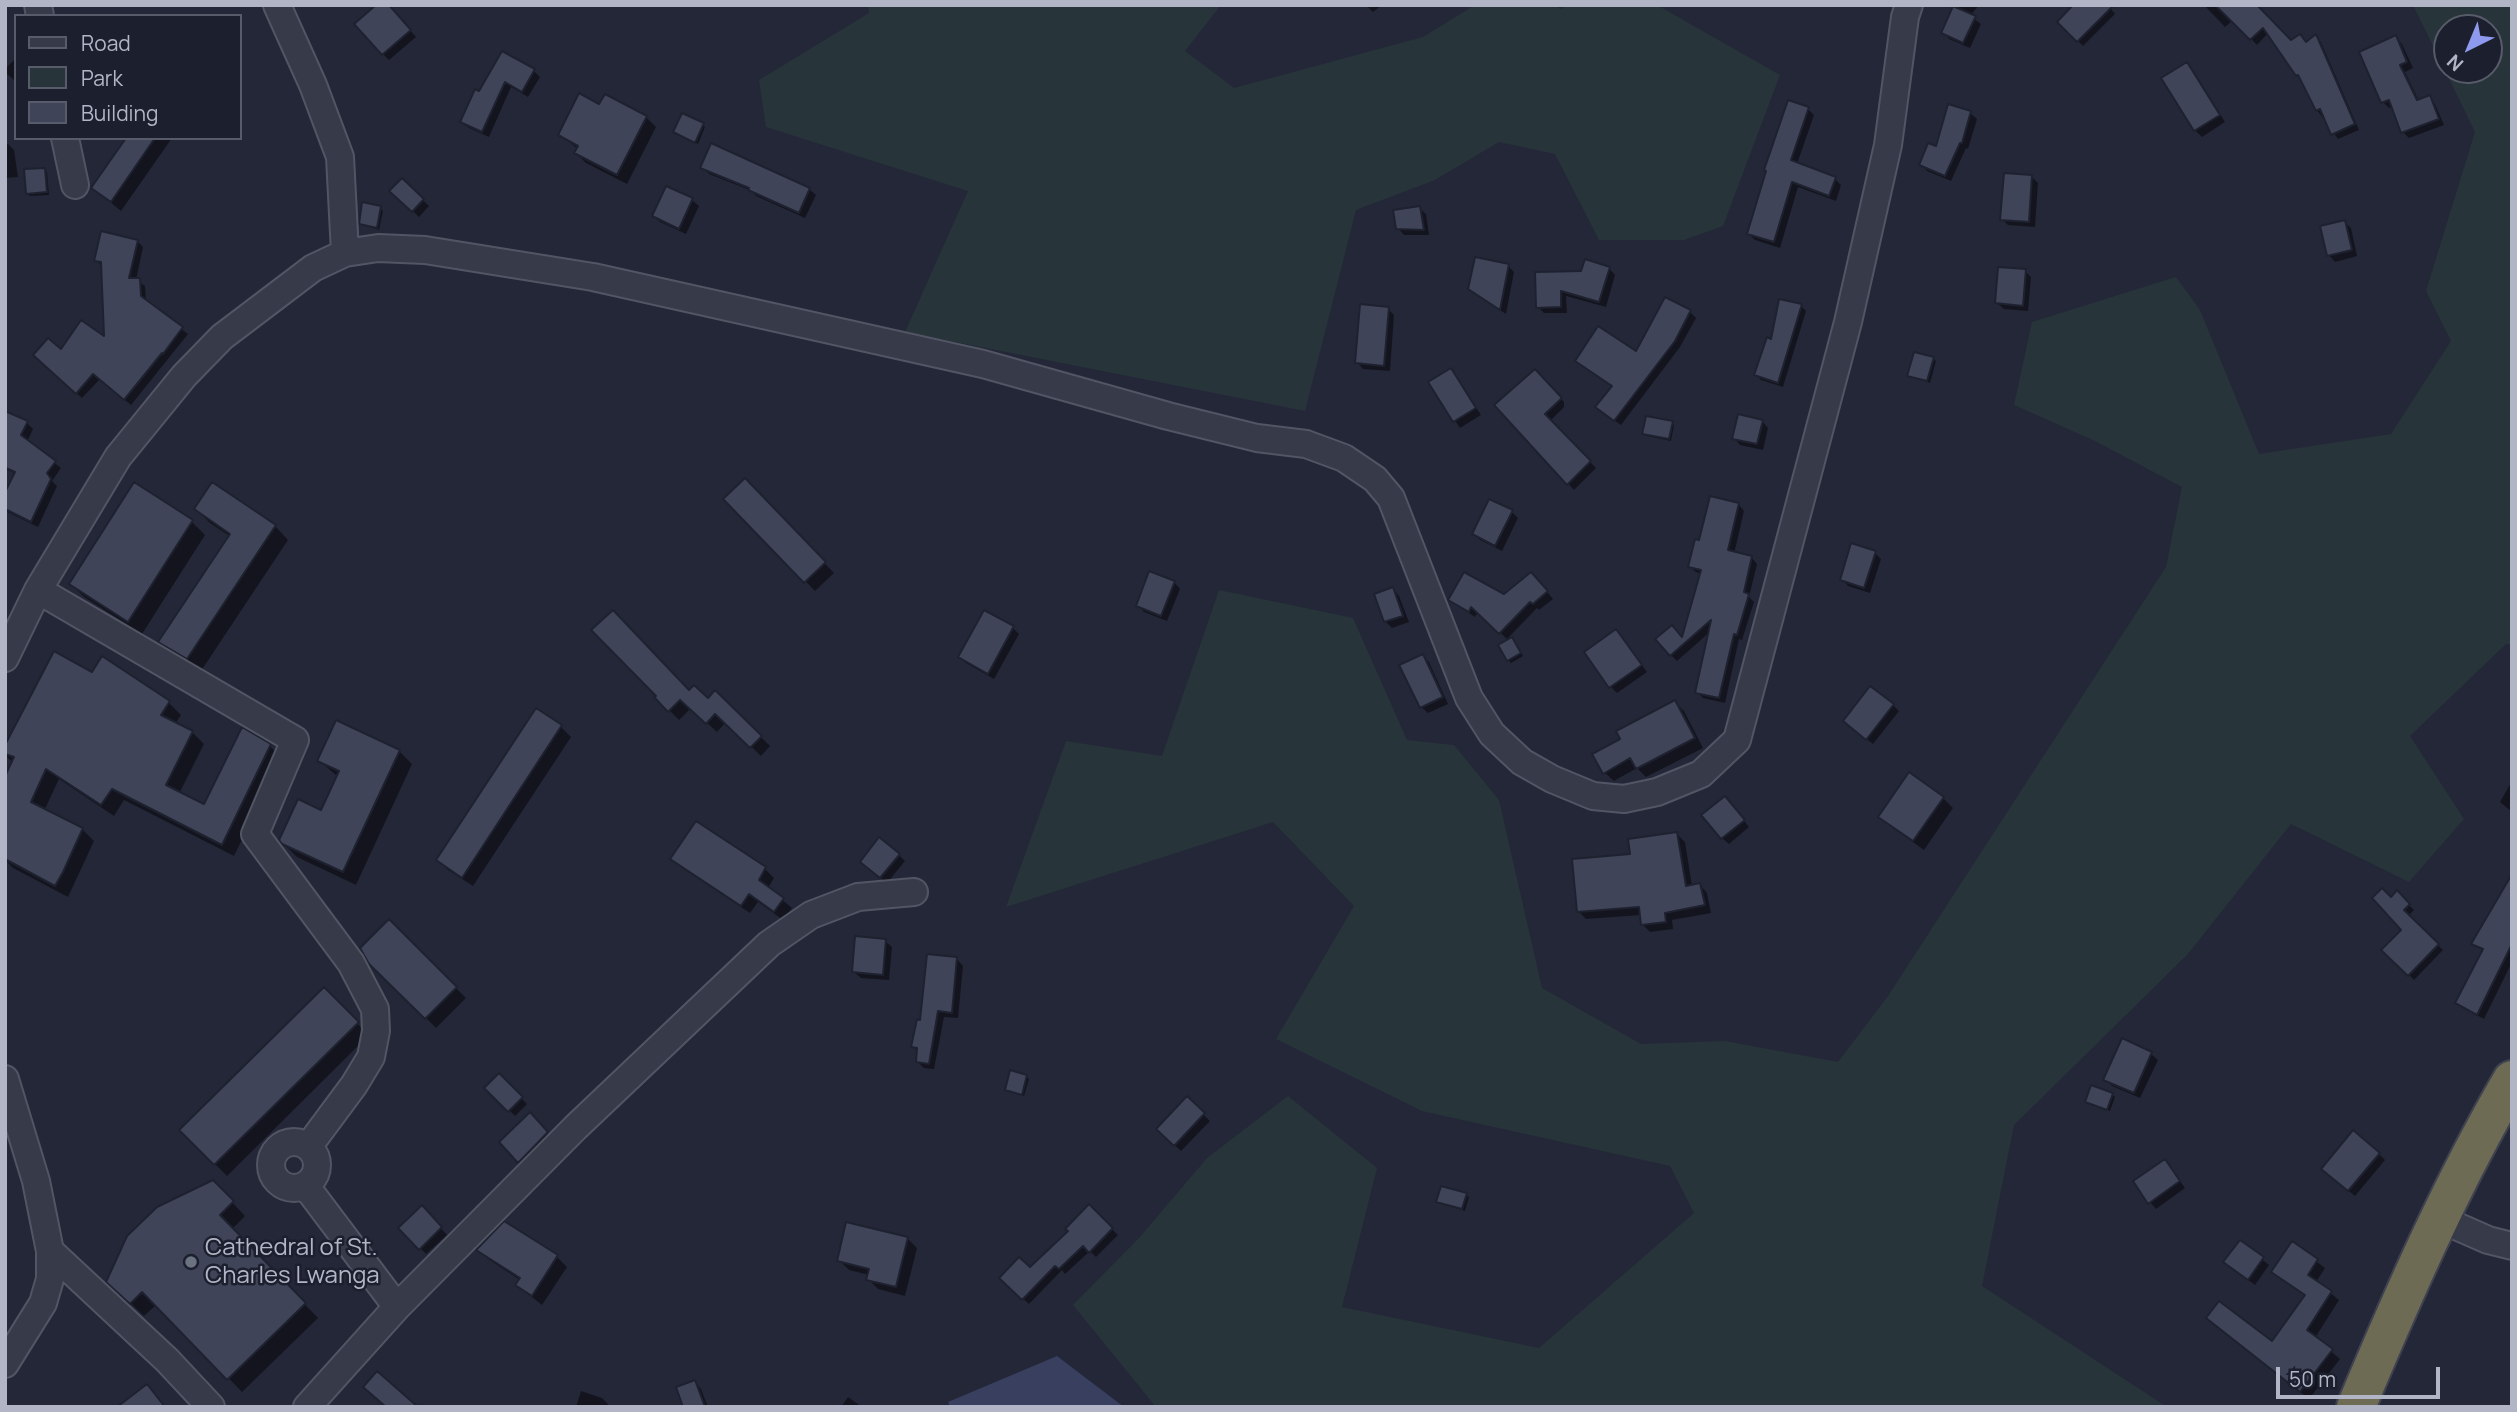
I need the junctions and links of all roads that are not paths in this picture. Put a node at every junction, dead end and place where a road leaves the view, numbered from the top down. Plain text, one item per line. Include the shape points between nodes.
1 (1909, 5) edge
2 (287, 9) edge
3 (65, 140) edge
4 (75, 185) dead end
5 (345, 253) junction
6 (38, 590) junction
7 (5, 658) edge
8 (914, 892) dead end
9 (5, 1079) edge
10 (2512, 1080) edge
11 (308, 1147) junction
12 (305, 1185) junction
13 (2438, 1218) junction
14 (2512, 1247) edge
15 (50, 1251) junction
16 (397, 1307) junction
17 (5, 1364) edge
18 (211, 1407) edge
19 (307, 1407) edge
20 (2356, 1407) edge

1 - 5 street via 1888,145 1848,322 1737,740 1701,774 1625,799 1593,796 1552,779 1522,762 1492,734 1469,698 1391,498 1375,479 1345,458 1306,444 1256,438 1168,416 983,364 593,277 425,250 378,248
2 - 5 street via 340,157
3 - 4 street
5 - 6 street via 313,268 263,305 222,337 184,376 118,457
6 - 7 street
6 - 11 street via 295,740 255,834 351,963 375,1009 376,1031 371,1056 354,1085
8 - 16 street via 858,897 811,915 769,944 576,1127
9 - 15 street via 36,1181
10 - 13 highway
11 - 12 street via 316,1163 312,1180
11 - 12 street via 291,1142 282,1145 275,1151 271,1168 279,1183
12 - 16 street
13 - 14 street
13 - 20 highway
15 - 17 street via 50,1279 43,1303
15 - 18 street
16 - 19 street

